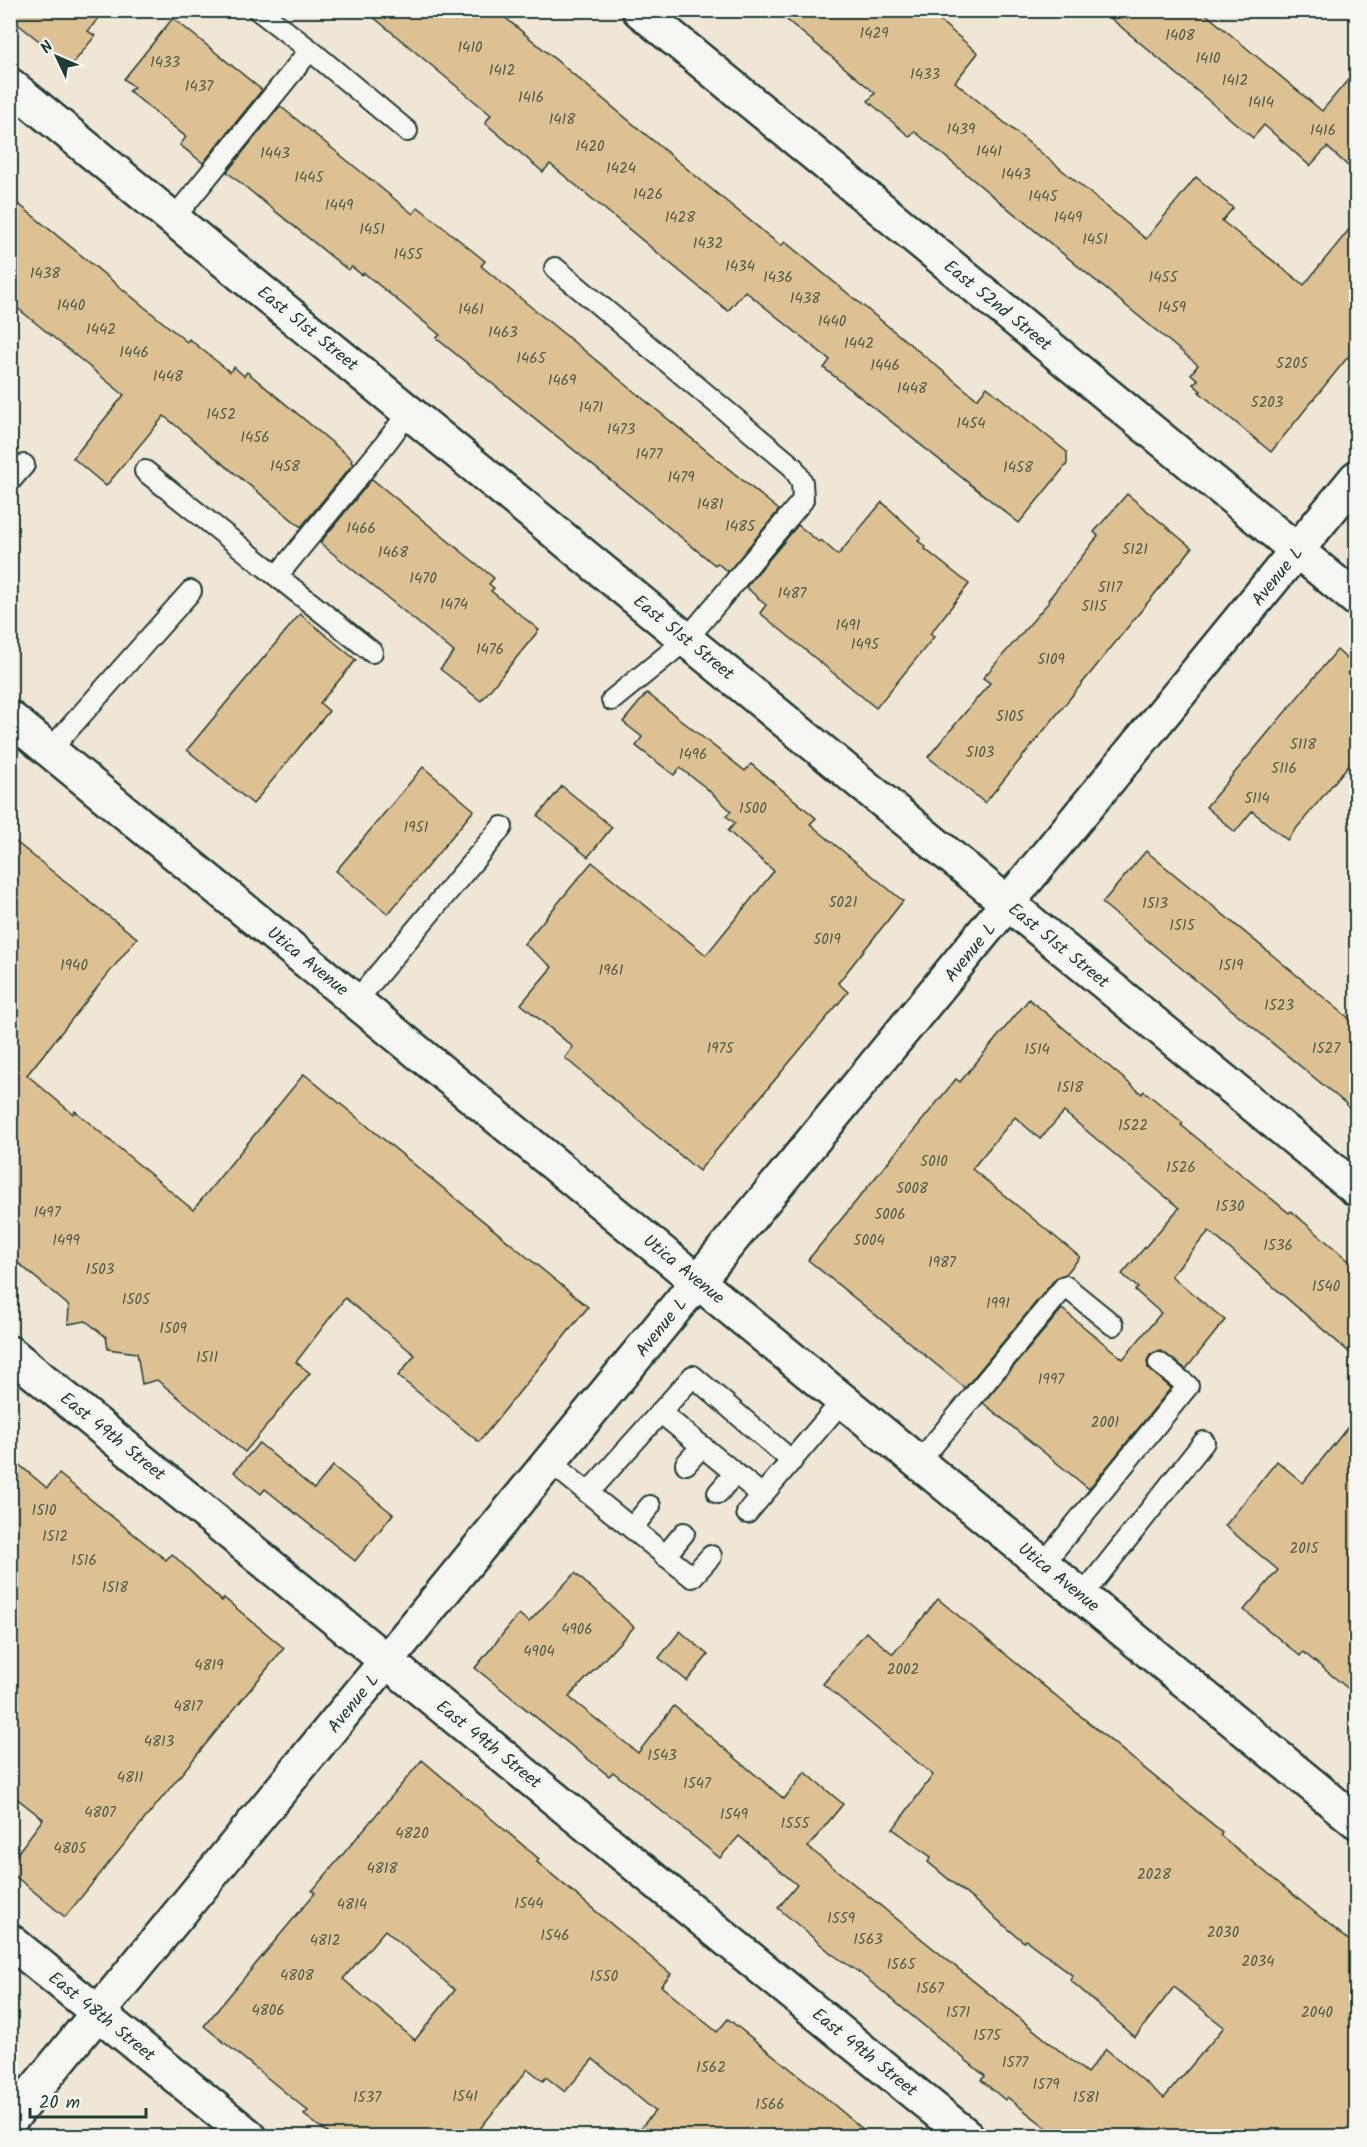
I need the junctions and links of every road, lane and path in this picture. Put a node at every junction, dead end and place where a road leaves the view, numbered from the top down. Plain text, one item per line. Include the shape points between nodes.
1 (258, 10) edge
2 (639, 10) edge
3 (310, 50) junction
4 (10, 85) edge
5 (407, 131) dead end
6 (174, 218) junction
7 (555, 268) dead end
8 (409, 412) junction
9 (24, 465) dead end
10 (145, 471) dead end
11 (1356, 478) edge
12 (10, 481) edge
13 (1297, 551) junction
14 (277, 576) junction
15 (191, 591) dead end
16 (1356, 599) edge
17 (687, 639) junction
18 (372, 652) dead end
19 (612, 700) dead end
20 (10, 718) edge
21 (50, 750) junction
22 (502, 827) dead end
23 (1009, 904) junction
24 (356, 1001) junction
25 (1356, 1189) edge
26 (698, 1281) junction
27 (1113, 1325) dead end
28 (10, 1353) edge
29 (1159, 1363) dead end
30 (843, 1400) junction
31 (661, 1413) junction
32 (1204, 1442) dead end
33 (702, 1446) junction
34 (792, 1461) junction
35 (550, 1462) junction
36 (919, 1462) junction
37 (686, 1464) dead end
38 (735, 1473) junction
39 (588, 1493) junction
40 (718, 1493) dead end
41 (762, 1495) junction
42 (650, 1506) dead end
43 (747, 1513) dead end
44 (632, 1528) junction
45 (684, 1533) dead end
46 (665, 1556) junction
47 (711, 1556) dead end
48 (1043, 1564) junction
49 (1082, 1596) junction
50 (387, 1660) junction
51 (1356, 1821) edge
52 (10, 1941) edge
53 (99, 2013) junction
54 (10, 2120) edge
55 (249, 2136) edge
56 (967, 2136) edge

1 - 3 lane
2 - 13 street, East 52nd Street
3 - 5 lane
3 - 6 lane
4 - 6 street, East 51st Street
6 - 8 street, East 51st Street
7 - 17 lane via 793,467 801,482 803,500
8 - 14 lane
8 - 17 street, East 51st Street
9 - 12 lane
10 - 14 lane
11 - 13 street, Avenue L
13 - 16 street, East 52nd Street
13 - 23 street, Avenue L
14 - 18 lane
15 - 21 lane
17 - 19 lane
17 - 23 street, East 51st Street
20 - 21 street, Utica Avenue
21 - 24 street, Utica Avenue
22 - 24 lane
23 - 25 street, East 51st Street
23 - 26 street, Avenue L
24 - 26 street, Utica Avenue
26 - 30 street, Utica Avenue
26 - 35 street, Avenue L
27 - 36 lane via 1065,1286
28 - 50 street, East 49th Street
29 - 48 lane via 1188,1386
30 - 34 lane
30 - 36 street, Utica Avenue
31 - 33 lane
31 - 34 lane via 693,1376
31 - 39 lane
32 - 49 lane
33 - 37 lane
33 - 38 lane
34 - 41 lane
35 - 39 lane
35 - 50 street, Avenue L
36 - 48 street, Utica Avenue
38 - 40 lane
38 - 41 lane
39 - 44 lane
41 - 43 lane
42 - 44 lane
44 - 46 lane
45 - 46 lane
46 - 47 lane via 692,1577
48 - 49 street, Utica Avenue
49 - 51 street, Utica Avenue
50 - 53 street, Avenue L
50 - 56 street, East 49th Street
52 - 53 street, East 48th Street
53 - 54 street, Avenue L
53 - 55 street, East 48th Street

